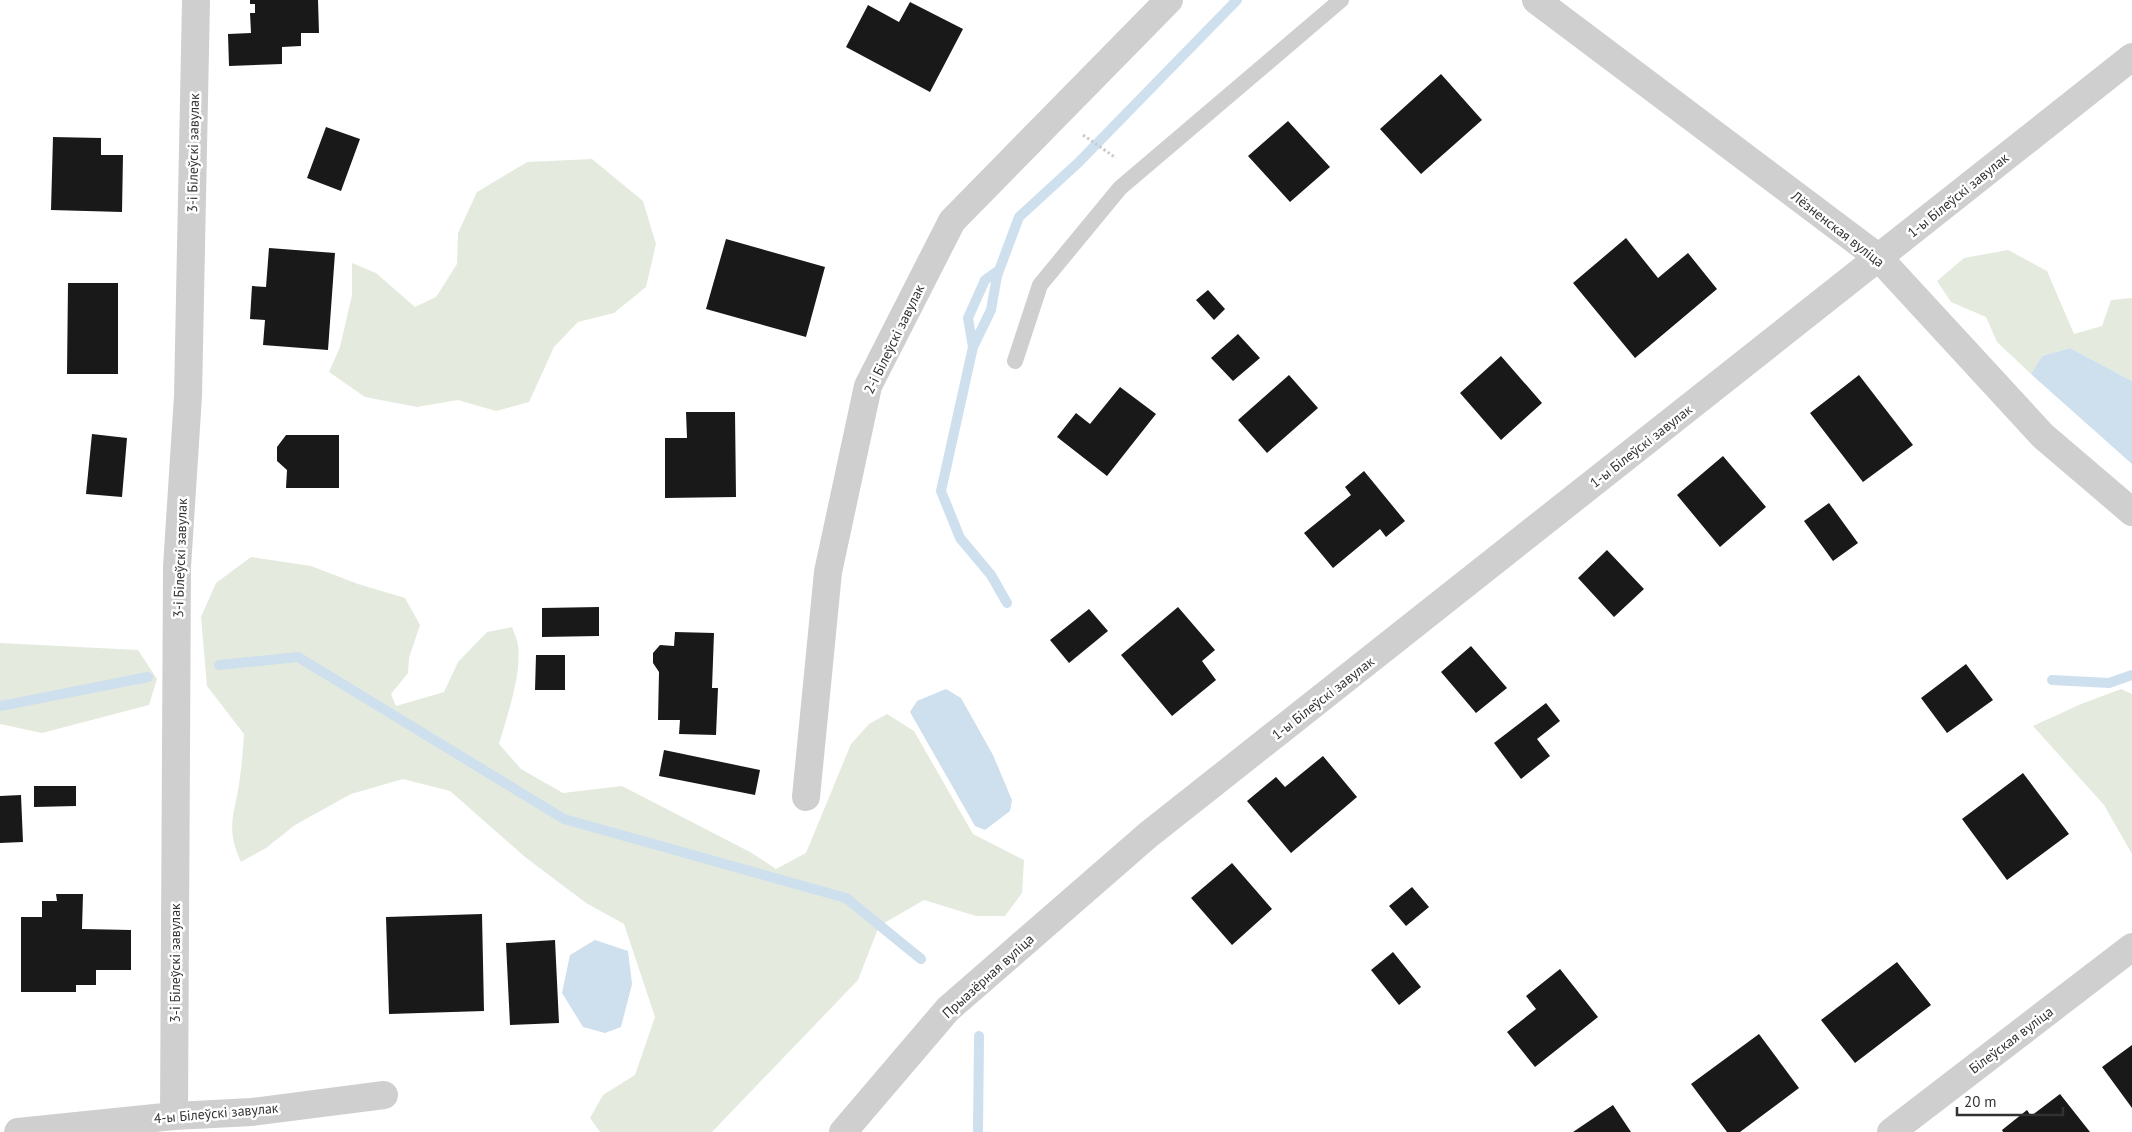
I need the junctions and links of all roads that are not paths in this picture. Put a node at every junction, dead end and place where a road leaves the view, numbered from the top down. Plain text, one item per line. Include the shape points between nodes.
1 (196, 0) edge
2 (1168, 0) edge
3 (1341, 0) edge
4 (1536, 0) edge
5 (2132, 56) edge
6 (1878, 258) junction
7 (1015, 361) dead end
8 (2132, 512) edge
9 (806, 797) dead end
10 (1148, 835) joint
11 (2132, 947) edge
12 (384, 1095) dead end
13 (174, 1116) junction
14 (18, 1132) edge
15 (843, 1132) edge
16 (1891, 1132) edge

1 - 13 street, 3-і Білеўскі завулак via 188,396 177,567
2 - 9 street, 2-і Білеўскі завулак via 952,221 868,386 828,572
3 - 7 lane via 1120,188 1040,285
4 - 6 street, Лёзненская вуліца
5 - 6 street, 1-ы Білеўскі завулак
6 - 8 street, Лёзненская вуліца via 2043,436
6 - 10 street, 1-ы Білеўскі завулак
10 - 15 street, Прыазёрная вуліца via 948,1009
11 - 16 street, Білеўская вуліца
12 - 13 street, 4-ы Білеўскі завулак via 252,1112
13 - 14 street, 4-ы Білеўскі завулак

